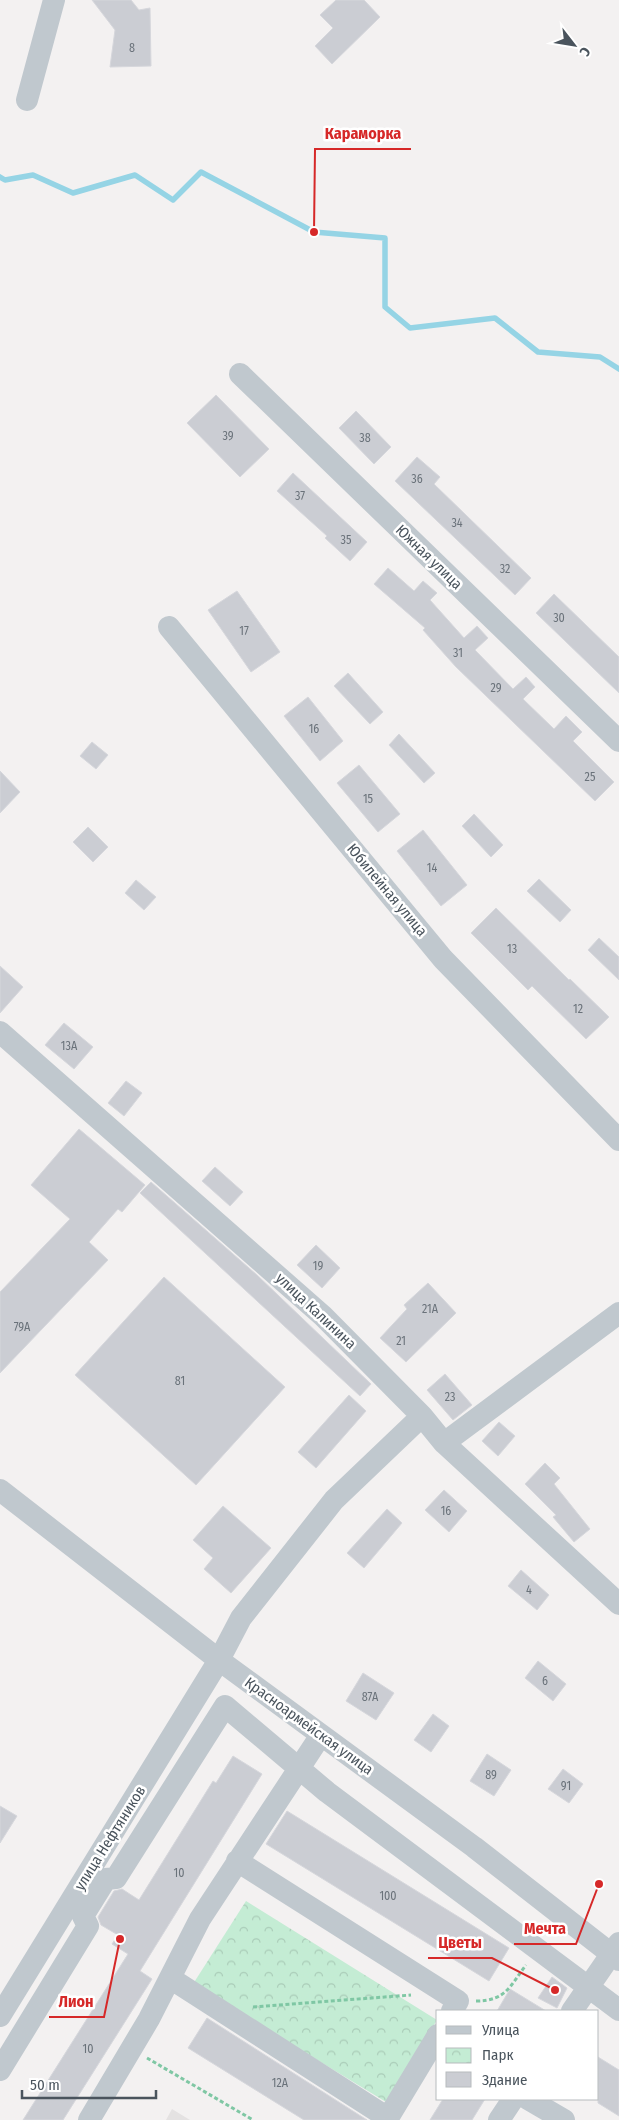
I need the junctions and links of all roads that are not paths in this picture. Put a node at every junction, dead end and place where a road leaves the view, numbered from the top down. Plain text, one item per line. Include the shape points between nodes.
1 (54, 0) edge
2 (27, 100) dead end
3 (240, 374) dead end
4 (169, 627) dead end
5 (619, 741) edge
6 (0, 1032) edge
7 (619, 1140) edge
8 (619, 1313) edge
9 (422, 1416) junction
10 (444, 1443) junction
11 (0, 1490) edge
12 (619, 1604) edge
13 (219, 1660) junction
14 (321, 1735) junction
15 (299, 1768) junction
16 (238, 1861) junction
17 (616, 1952) edge
18 (170, 1978) junction
19 (588, 1987) junction
20 (451, 2001) edge
21 (573, 2010) edge
22 (619, 2010) edge
23 (0, 2016) edge
24 (436, 2038) edge
25 (0, 2070) edge
26 (512, 2100) edge
27 (530, 2100) edge
28 (388, 2119) edge
29 (89, 2120) edge
30 (499, 2120) edge
31 (564, 2120) edge

1 - 2 street
3 - 5 street, Южная улица
4 - 7 street, Юбилейная улица via 444,958
6 - 9 street, улица Калинина via 323,1316
8 - 10 street
9 - 10 street, улица Калинина
9 - 13 street, улица Нефтяников via 334,1500 241,1618
10 - 12 street, улица Калинина
11 - 13 street, Красноармейская улица
13 - 14 street, Красноармейская улица
13 - 23 street, улица Нефтяников
14 - 15 street
14 - 17 street, Красноармейская улица
15 - 16 street
15 - 19 street
15 - 25 street via 225,1706 116,1878 106,1879 84,1916 88,1926
16 - 18 street via 200,1919
16 - 20 street
17 - 19 street
18 - 28 street
18 - 29 street
19 - 21 street
19 - 22 street
24 - 28 street
26 - 30 street
27 - 31 street

